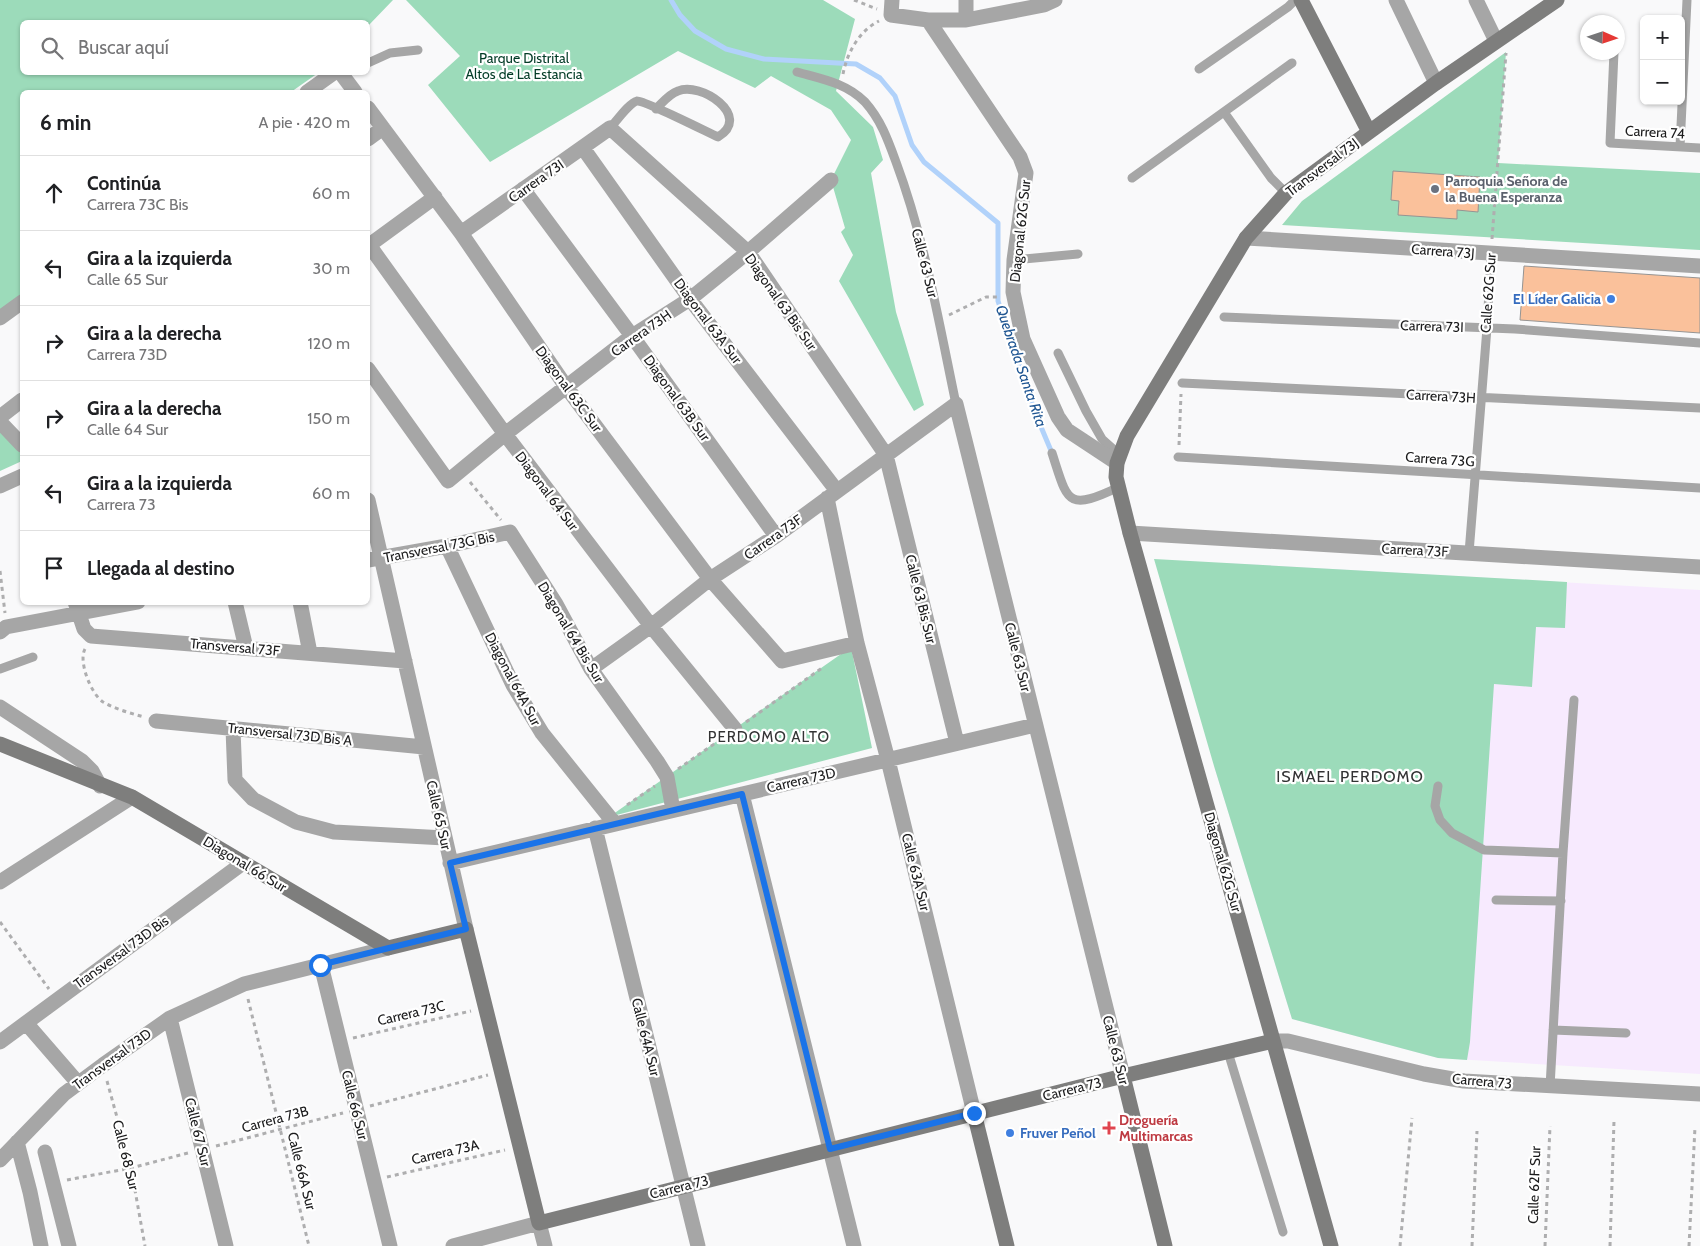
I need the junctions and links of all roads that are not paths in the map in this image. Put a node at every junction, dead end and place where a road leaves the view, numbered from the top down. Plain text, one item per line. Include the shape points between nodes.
1 (966, 0) edge
2 (1055, 0) edge
3 (1295, 0) edge
4 (1301, 0) edge
5 (1396, 0) edge
6 (1476, 0) edge
7 (1557, 0) edge
8 (1688, 0) edge
9 (1543, 5) edge
10 (892, 7) edge
11 (1007, 7) edge
12 (928, 20) junction
13 (966, 20) junction
14 (1502, 37) junction
15 (418, 50) dead end
16 (1614, 60) edge
17 (370, 62) edge
18 (1292, 63) dead end
19 (1199, 68) dead end
20 (797, 72) dead end
21 (341, 75) edge
22 (344, 75) edge
23 (1436, 83) junction
24 (311, 90) edge
25 (354, 90) edge
26 (656, 109) junction
27 (370, 111) edge
28 (1224, 112) junction
29 (383, 128) junction
30 (610, 128) junction
31 (1369, 132) junction
32 (370, 138) edge
33 (1680, 147) junction
34 (583, 148) junction
35 (1700, 148) edge
36 (1132, 178) dead end
37 (831, 180) dead end
38 (523, 189) junction
39 (1286, 193) junction
40 (435, 198) junction
41 (462, 233) junction
42 (1246, 238) junction
43 (370, 245) edge
44 (370, 249) edge
45 (748, 252) junction
46 (1078, 254) dead end
47 (1491, 254) junction
48 (1014, 260) junction
49 (1700, 266) edge
50 (690, 299) junction
51 (20, 303) edge
52 (1224, 317) dead end
53 (0, 318) edge
54 (1487, 328) junction
55 (632, 336) junction
56 (1700, 343) edge
57 (1058, 353) dead end
58 (370, 372) edge
59 (1182, 383) road end
60 (567, 388) junction
61 (1480, 398) junction
62 (20, 402) edge
63 (956, 404) junction
64 (1700, 408) edge
65 (0, 417) edge
66 (0, 422) edge
67 (505, 434) junction
68 (20, 443) edge
69 (1052, 453) dead end
70 (886, 456) junction
71 (1178, 456) road end
72 (1118, 471) junction
73 (1475, 474) junction
74 (20, 477) edge
75 (0, 486) edge
76 (1700, 488) edge
77 (832, 495) junction
78 (370, 517) edge
79 (510, 532) joint
80 (1130, 533) junction
81 (776, 536) junction
82 (448, 546) junction
83 (1469, 553) junction
84 (375, 559) edge
85 (1700, 568) edge
86 (710, 579) junction
87 (107, 605) edge
88 (236, 605) edge
89 (301, 605) edge
90 (76, 608) edge
91 (651, 626) junction
92 (3, 629) edge
93 (858, 643) junction
94 (246, 648) junction
95 (310, 654) junction
96 (32, 657) dead end
97 (406, 661) junction
98 (0, 669) edge
99 (591, 669) junction
100 (1574, 700) dead end
101 (0, 707) edge
102 (156, 721) road end
103 (1036, 725) junction
104 (233, 729) junction
105 (735, 729) dead end
106 (0, 744) edge
107 (958, 744) junction
108 (424, 747) junction
109 (888, 760) junction
110 (100, 786) junction
111 (1438, 786) dead end
112 (742, 794) junction
113 (132, 797) junction
114 (673, 810) junction
115 (615, 824) junction
116 (595, 828) junction
117 (444, 838) junction
118 (1563, 853) junction
119 (243, 863) junction
120 (450, 863) junction
121 (0, 882) edge
122 (1496, 900) dead end
123 (1560, 901) junction
124 (466, 929) junction
125 (388, 948) junction
126 (320, 965) junction
127 (170, 1018) junction
128 (26, 1023) junction
129 (1553, 1030) junction
130 (1626, 1033) dead end
131 (1273, 1041) junction
132 (0, 1042) edge
133 (1228, 1052) junction
134 (1123, 1076) junction
135 (78, 1083) junction
136 (1550, 1087) junction
137 (1700, 1094) edge
138 (974, 1113) junction
139 (17, 1142) junction
140 (830, 1149) junction
141 (45, 1152) dead end
142 (0, 1160) edge
143 (683, 1186) junction
144 (539, 1223) junction
145 (1283, 1232) dead end
146 (41, 1246) edge
147 (68, 1246) edge
148 (226, 1246) edge
149 (390, 1246) edge
150 (453, 1246) edge
151 (545, 1246) edge
152 (698, 1246) edge
153 (854, 1246) edge
154 (1007, 1246) edge
155 (1165, 1246) edge
156 (1331, 1246) edge

1 - 13 street
2 - 11 street via 1044,5
3 - 19 lane
4 - 31 street
5 - 23 street
6 - 14 street
7 - 9 street, Transversal 73J
8 - 33 lane
9 - 14 street, Transversal 73J
10 - 12 street
11 - 13 street
12 - 13 street
12 - 48 street, Diagonal 62G Sur via 1020,157 1026,173
14 - 23 street, Transversal 73J
15 - 17 lane via 390,52
16 - 33 lane, Carrera 74 via 1610,143
18 - 28 lane
20 - 63 lane, Calle 63 Sur via 841,84 864,102 882,126 908,194 929,274
21 - 24 street
22 - 25 street
23 - 31 street, Transversal 73J
26 - 26 lane via 679,90 697,90 724,105 729,124 725,133 718,137
26 - 30 lane via 636,101
27 - 29 street, Diagonal 63C Sur
28 - 36 lane
28 - 39 lane via 1271,178
29 - 32 street
29 - 40 street, Diagonal 63C Sur
30 - 34 street, Carrera 73I
30 - 45 street, Diagonal 63 Bis Sur
31 - 39 street, Transversal 73J
33 - 35 lane, Carrera 74
34 - 38 street, Carrera 73I
34 - 50 street, Diagonal 63A Sur
37 - 45 street, Carrera 73H
38 - 41 street, Carrera 73I
38 - 55 street, Diagonal 63B Sur
39 - 42 street, Transversal 73J
40 - 41 street, Diagonal 63C Sur
40 - 43 street
41 - 60 street, Diagonal 63C Sur
42 - 47 street, Carrera 73J
42 - 72 street, Transversal 73J via 1127,436
44 - 67 street, Diagonal 64 Sur
45 - 50 street, Carrera 73H
45 - 70 street, Diagonal 63 Bis Sur
46 - 48 lane
47 - 49 street, Carrera 73J
47 - 54 lane, Calle 62G Sur
48 - 72 street, Diagonal 62G Sur via 1013,292 1023,339 1058,417 1067,430
50 - 55 street, Carrera 73H
50 - 77 street, Diagonal 63A Sur
51 - 53 street
52 - 54 lane, Carrera 73I
54 - 56 lane, Carrera 73I
54 - 61 lane, Calle 62G Sur
55 - 60 street, Carrera 73H
55 - 81 street, Diagonal 63B Sur
57 - 72 lane
58 - 67 street, Carrera 73H via 448,481
59 - 61 lane, Carrera 73H
60 - 67 street, Carrera 73H
60 - 86 street, Diagonal 63C Sur
61 - 64 lane, Carrera 73H
61 - 73 lane, Calle 62G Sur
62 - 65 street
63 - 70 street, Carrera 73F
63 - 103 street, Calle 63 Sur
66 - 68 street
67 - 91 street, Diagonal 64 Sur
69 - 72 lane via 1070,498 1090,499
70 - 77 street, Carrera 73F
70 - 107 street, Calle 63 Bis Sur
71 - 73 lane, Carrera 73G
72 - 80 street, Diagonal 62G Sur
73 - 76 lane, Carrera 73G
73 - 83 lane, Calle 62G Sur
74 - 75 street
77 - 81 street, Carrera 73F
77 - 93 street, Calle 63A Sur
78 - 84 street, Calle 65 Sur
79 - 82 street, Transversal 73G Bis
79 - 99 street, Diagonal 64 Bis Sur via 556,604
80 - 83 street, Carrera 73F
80 - 131 street, Diagonal 62G Sur
81 - 86 street, Carrera 73F
82 - 84 street, Transversal 73G Bis
82 - 115 street, Diagonal 64A Sur via 514,685 542,733
83 - 85 street, Carrera 73F
84 - 97 street, Calle 65 Sur
86 - 91 street, Carrera 73F
86 - 93 street, Diagonal 63C Sur via 782,661
87 - 90 street
88 - 94 street
89 - 95 street
90 - 92 street
90 - 94 street, Transversal 73F via 84,629 91,636
91 - 99 street, Carrera 73F
91 - 105 street, Diagonal 64 Sur
93 - 109 street, Calle 63A Sur
94 - 95 street, Transversal 73F
95 - 97 street, Transversal 73F
96 - 98 lane
97 - 108 street, Calle 65 Sur
99 - 114 street, Diagonal 64 Bis Sur via 667,777
100 - 118 lane
101 - 110 street via 82,761
102 - 104 street, Transversal 73D Bis A
103 - 107 street, Carrera 73D
103 - 134 street, Calle 63 Sur
104 - 108 street, Transversal 73D Bis A
104 - 117 street via 235,780 253,799 296,822 334,832
106 - 110 street, Diagonal 66 Sur
107 - 109 street, Carrera 73D
108 - 117 street, Calle 65 Sur
109 - 112 street, Carrera 73D
109 - 138 street, Calle 63A Sur
110 - 113 street, Diagonal 66 Sur
111 - 118 lane via 1435,806 1440,820 1452,834 1484,850
112 - 114 street, Carrera 73D
112 - 140 street
113 - 119 street, Diagonal 66 Sur
113 - 121 street
114 - 115 street, Carrera 73D
115 - 116 street, Carrera 73D
116 - 120 street, Carrera 73D
116 - 143 street, Calle 64A Sur
117 - 120 street, Calle 65 Sur
118 - 123 lane
119 - 125 street, Diagonal 66 Sur
119 - 128 street, Transversal 73D Bis
120 - 124 street, Calle 65 Sur
122 - 123 lane
123 - 129 lane
124 - 125 street
124 - 144 street, Calle 65 Sur
125 - 126 street, Transversal 73D
126 - 127 street, Transversal 73D via 244,984
126 - 149 street, Calle 66 Sur
127 - 135 street, Transversal 73D
127 - 148 street, Calle 67 Sur
128 - 132 street, Transversal 73D Bis
128 - 135 street
129 - 130 lane
129 - 136 lane
131 - 133 street, Carrera 73
131 - 136 street, Carrera 73 via 1288,1041 1444,1078
131 - 156 street, Diagonal 62G Sur
133 - 134 street, Carrera 73
133 - 145 lane
134 - 138 street, Carrera 73
134 - 155 street, Calle 63 Sur
135 - 139 street, Transversal 73D
136 - 137 street, Carrera 73
138 - 140 street, Carrera 73
138 - 154 street, Calle 63A Sur
139 - 142 street, Transversal 73D
139 - 146 street
140 - 143 street, Carrera 73
140 - 153 street
141 - 147 street
143 - 144 street, Carrera 73
143 - 152 street, Calle 64A Sur
144 - 150 street, Carrera 73
144 - 151 street, Calle 65 Sur

